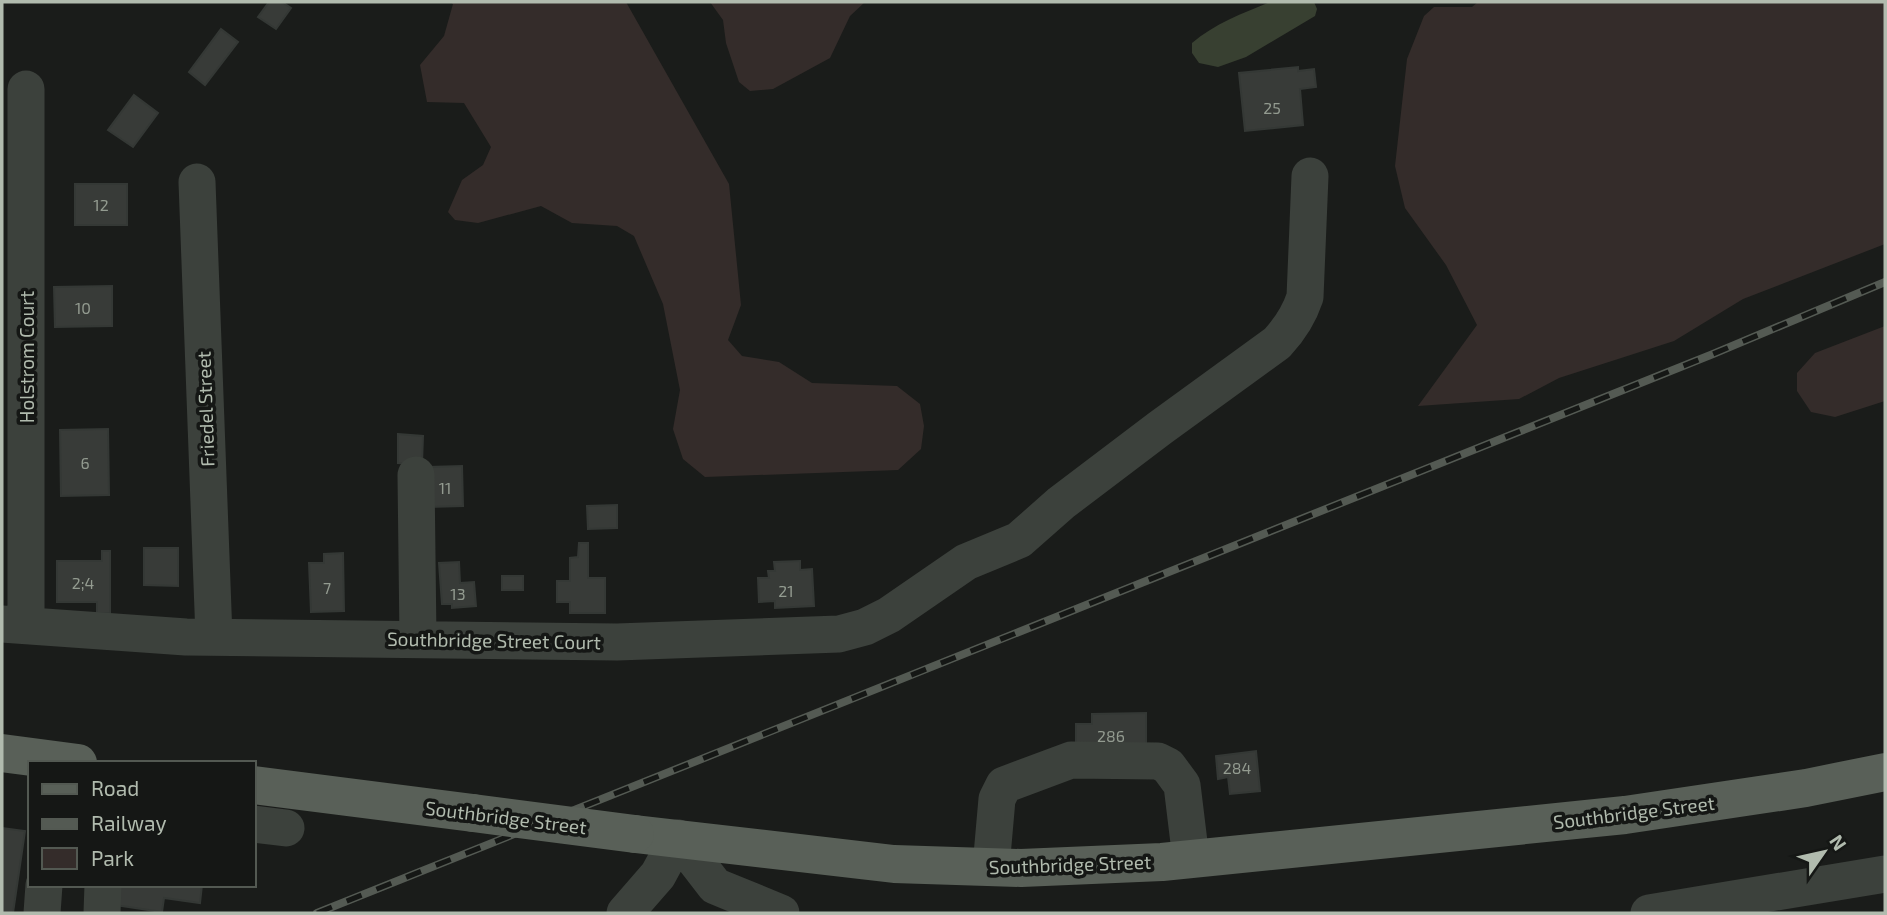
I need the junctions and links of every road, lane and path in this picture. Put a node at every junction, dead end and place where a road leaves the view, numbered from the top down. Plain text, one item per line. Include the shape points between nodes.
1 (26, 89) dead end
2 (1310, 176) dead end
3 (197, 182) dead end
4 (416, 475) dead end
5 (14, 625) edge
6 (214, 637) junction
7 (418, 639) junction
8 (2, 753) edge
9 (58, 761) edge
10 (1885, 772) edge
11 (256, 785) edge
12 (678, 838) junction
13 (1191, 859) junction
14 (991, 867) junction
15 (1885, 874) edge
16 (44, 887) edge
17 (103, 887) edge
18 (42, 913) edge
19 (102, 913) edge
20 (625, 913) edge
21 (781, 913) edge
22 (1648, 913) edge

1 - 5 street, Holstrom Court
2 - 7 street, Southbridge Street Court via 1305,297 1290,329 1277,343 1018,540 966,562 889,615 839,634 617,642
3 - 6 street, Friedel Street
4 - 7 street
5 - 6 street, Southbridge Street Court
6 - 7 street, Southbridge Street Court
8 - 9 main road
10 - 13 main road, Southbridge Street via 1625,815
11 - 12 main road, Southbridge Street, bridge
12 - 14 main road, Southbridge Street via 894,864
12 - 20 street via 658,874
12 - 21 street via 715,886
13 - 14 main road, Southbridge Street
13 - 14 street via 1182,785 1168,766 1158,761 1071,760 1004,785 997,800
15 - 22 street
16 - 18 street
17 - 19 street

